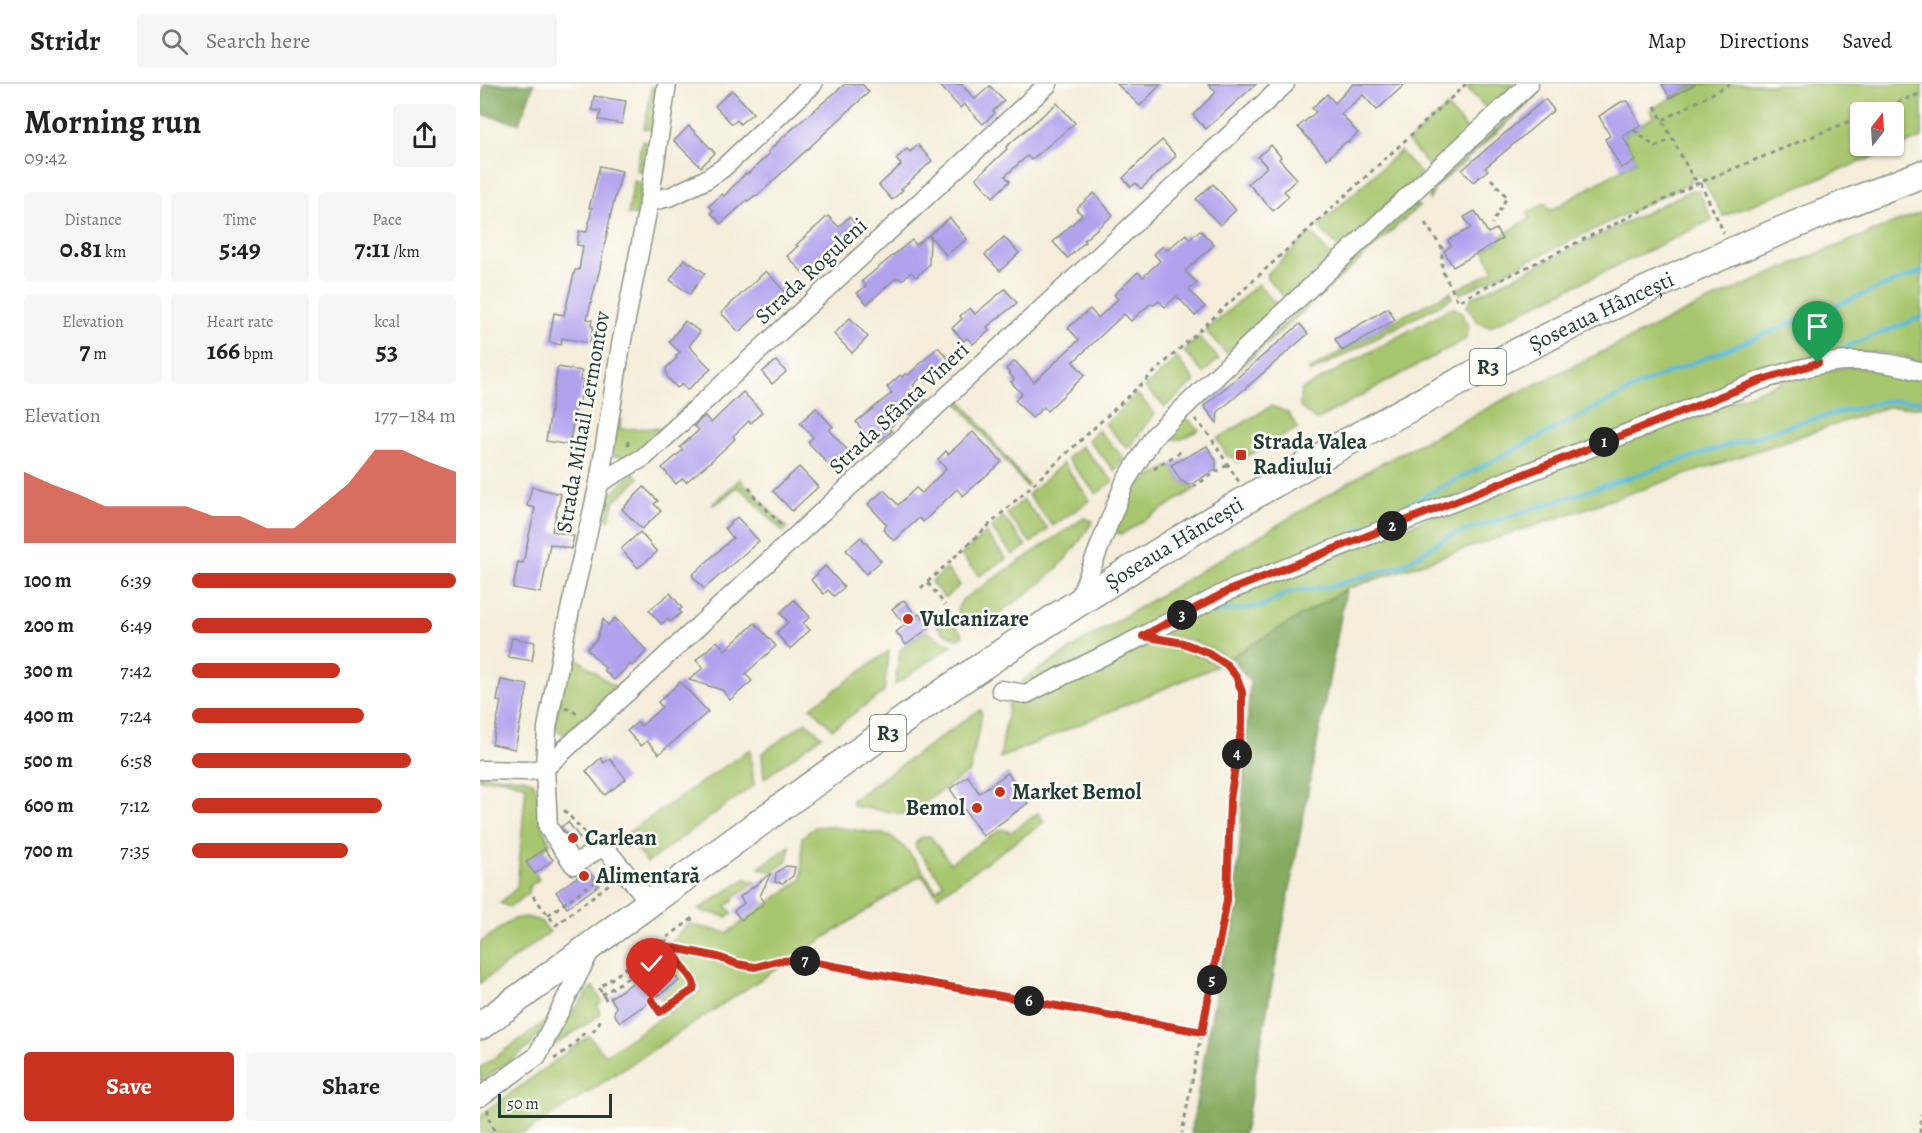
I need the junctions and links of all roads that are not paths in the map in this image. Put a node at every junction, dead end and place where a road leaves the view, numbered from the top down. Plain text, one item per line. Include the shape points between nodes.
1 (667, 84) edge
2 (813, 84) edge
3 (1048, 84) edge
4 (1285, 84) edge
5 (1529, 84) edge
6 (1922, 174) edge
7 (649, 202) junction
8 (1922, 372) edge
9 (599, 483) junction
10 (1076, 605) junction
11 (1001, 690) dead end
12 (545, 768) junction
13 (480, 770) edge
14 (650, 902) junction
15 (592, 946) junction
16 (480, 1026) edge
17 (484, 1102) edge

1 - 7 street, Strada Mihail Lermontov
2 - 7 street via 723,168 672,196
3 - 9 street, Strada Roguleni via 644,458
4 - 12 street, Strada Sfânta Vineri
5 - 10 street, Șoseaua Hâncești via 1154,436 1125,482
6 - 10 highway, Șoseaua Hâncești / R3 via 1732,250 1503,359 1249,499
7 - 9 street, Strada Mihail Lermontov
8 - 11 street via 1869,359 1818,363 1762,380 1228,591 1026,694
9 - 12 street, Strada Mihail Lermontov via 551,708
10 - 14 highway, Șoseaua Hâncești / R3 via 955,685
12 - 13 street
12 - 14 street, Strada Mihail Lermontov via 548,827 574,865 603,846
14 - 15 highway, Șoseaua Hâncești / R3
15 - 16 highway, Șoseaua Hâncești / R3
15 - 17 street via 537,1056

